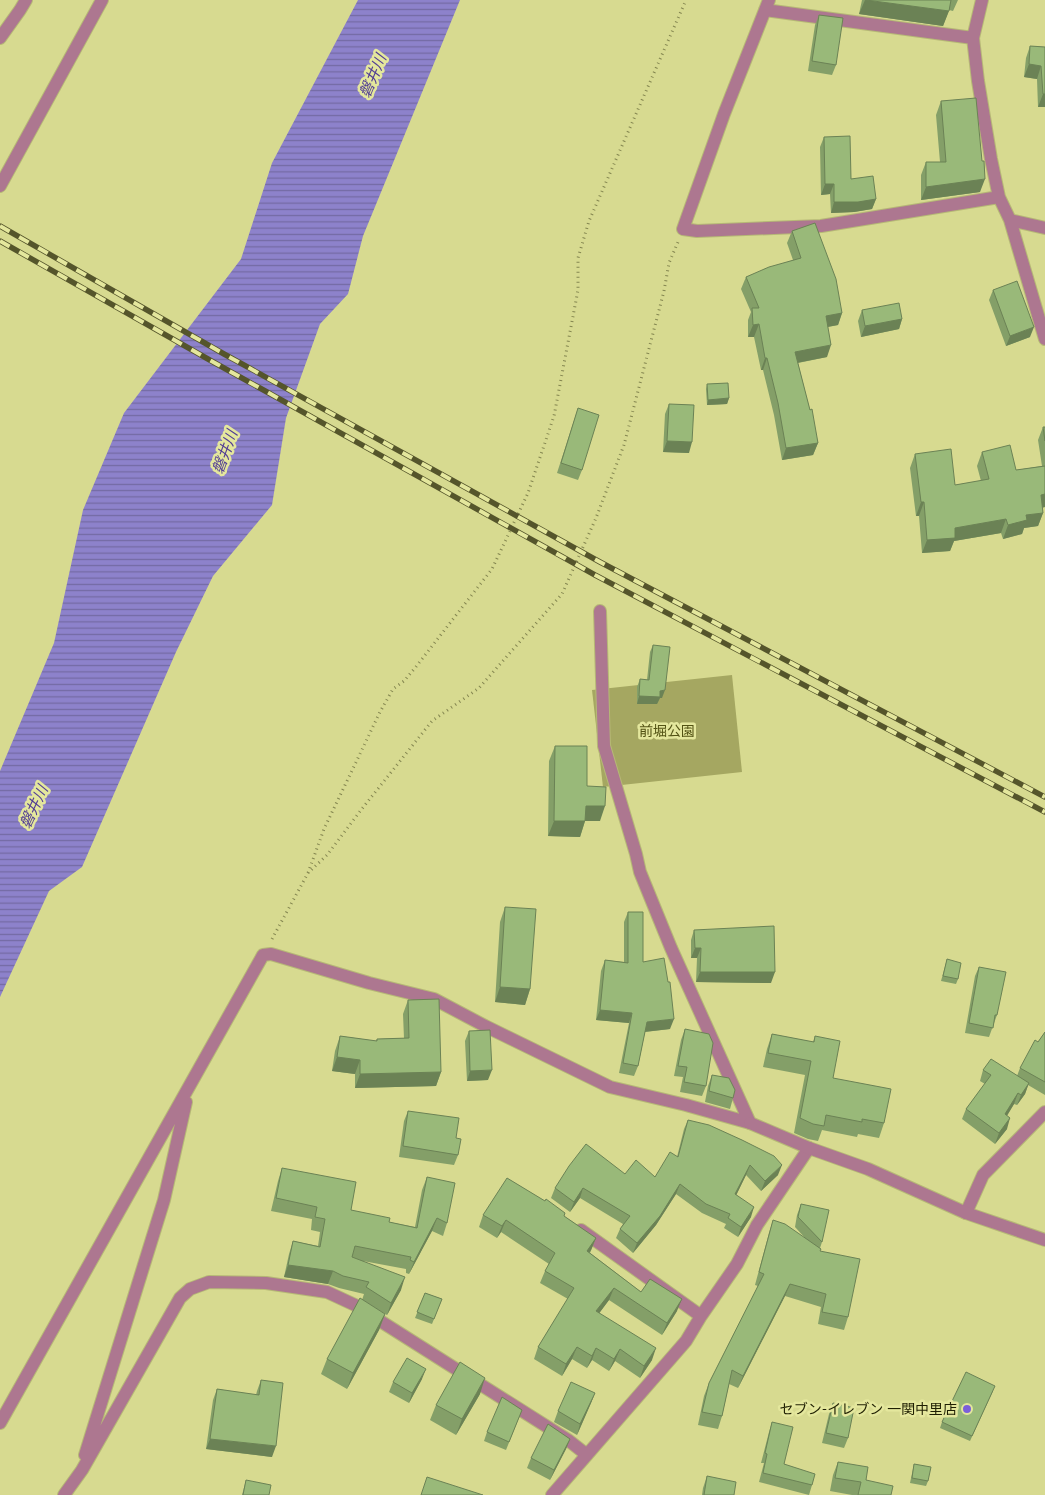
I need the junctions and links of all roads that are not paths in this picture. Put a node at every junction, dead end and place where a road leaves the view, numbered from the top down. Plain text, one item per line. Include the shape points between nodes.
1 (26, 0) edge
2 (102, 0) edge
3 (982, 0) edge
4 (767, 5) edge
5 (0, 38) edge
6 (973, 38) junction
7 (0, 186) edge
8 (999, 197) junction
9 (1010, 220) junction
10 (1045, 228) edge
11 (1045, 340) edge
12 (600, 611) dead end
13 (190, 1087) junction
14 (1045, 1112) edge
15 (750, 1122) junction
16 (808, 1148) junction
17 (966, 1213) junction
18 (572, 1224) edge
19 (1045, 1240) edge
20 (701, 1316) junction
21 (0, 1423) edge
22 (587, 1454) junction
23 (82, 1470) junction
24 (64, 1495) edge
25 (552, 1495) edge

1 - 5 street
2 - 7 street
3 - 6 street
4 - 6 street
4 - 8 street via 683,229 821,226
6 - 8 street
8 - 9 street
9 - 10 street
9 - 11 street
12 - 15 street via 604,746 640,872
13 - 15 street via 263,955 271,954 434,998 610,1088
13 - 21 street
13 - 23 street via 164,1200 86,1448
14 - 17 street via 983,1175
15 - 16 street
16 - 17 street via 868,1169
16 - 20 street
17 - 19 street
18 - 20 street
20 - 22 street via 686,1341
22 - 23 street via 355,1305 327,1292 266,1283 210,1282 190,1289 180,1298
22 - 25 street
23 - 24 street

